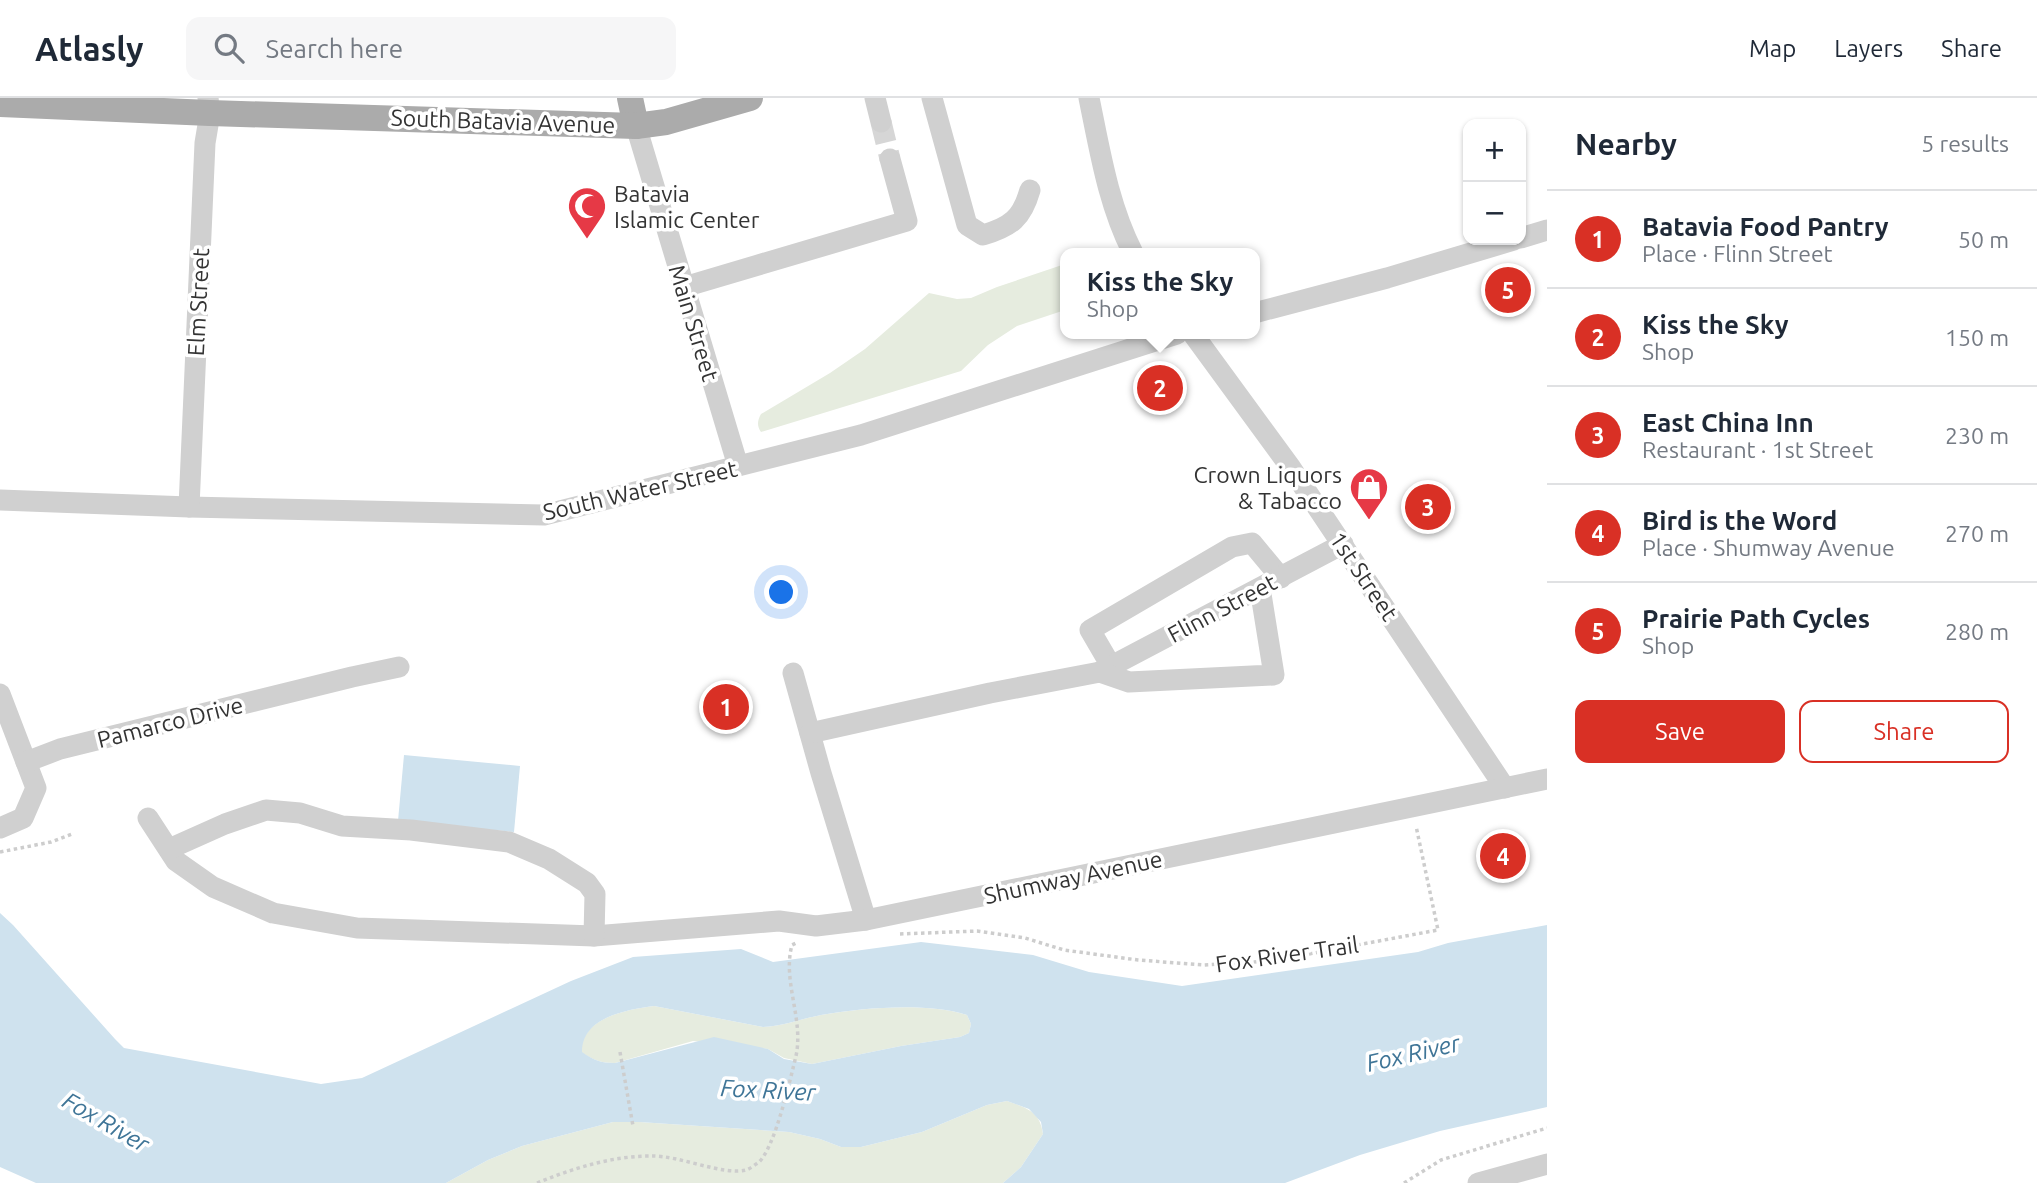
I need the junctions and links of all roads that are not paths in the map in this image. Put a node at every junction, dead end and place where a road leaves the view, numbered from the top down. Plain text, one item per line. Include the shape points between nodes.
1 (630, 98) edge
2 (750, 98) edge
3 (874, 98) edge
4 (932, 98) edge
5 (1089, 98) edge
6 (0, 104) edge
7 (209, 105) edge
8 (881, 122) tunnel mouth
9 (636, 126) junction
10 (890, 159) tunnel mouth
11 (1030, 190) dead end
12 (1547, 230) edge
13 (1526, 236) edge
14 (1497, 245) edge
15 (1130, 248) edge
16 (684, 287) junction
17 (1260, 312) edge
18 (1162, 339) edge
19 (1197, 339) edge
20 (738, 467) junction
21 (0, 500) edge
22 (189, 507) junction
23 (1343, 544) junction
24 (1281, 578) junction
25 (1260, 588) junction
26 (399, 667) dead end
27 (1105, 669) junction
28 (793, 673) dead end
29 (0, 694) edge
30 (810, 733) junction
31 (26, 762) junction
32 (1547, 779) edge
33 (1505, 789) junction
34 (148, 818) dead end
35 (0, 828) edge
36 (169, 849) junction
37 (866, 920) junction
38 (594, 936) junction
39 (1547, 1164) edge
40 (1478, 1183) edge

1 - 9 main road, Main Street
2 - 9 main road, South Batavia Avenue
3 - 8 street
4 - 11 street via 967,225 983,234 999,230 1025,207
5 - 15 street via 1107,185
6 - 7 main road, South Batavia Avenue
7 - 9 main road, South Batavia Avenue
7 - 22 street, Elm Street
9 - 16 street, Main Street
10 - 16 street via 906,221
12 - 13 street
14 - 17 street
16 - 20 street, Main Street
18 - 20 street, South Water Street via 861,435
19 - 23 street, 1st Street
20 - 22 street, South Water Street via 544,515
21 - 22 street, South Water Street
23 - 24 street, Flinn Street
23 - 33 street, 1st Street
24 - 25 street, Flinn Street
24 - 27 street via 1252,543 1232,547 1090,630
25 - 27 street, Flinn Street
25 - 27 street via 1274,675 1129,682
26 - 31 street, Pamarco Drive
27 - 30 street
28 - 30 street
29 - 31 street
30 - 37 street
31 - 35 street via 36,788 23,818
32 - 33 street, Shumway Avenue
33 - 37 street, Shumway Avenue
34 - 36 street, Shumway Avenue
36 - 38 street, Shumway Avenue via 176,861 213,887 273,913 357,928
36 - 38 street via 266,810 300,813 342,826 509,842 549,859 587,883 595,894
37 - 38 street, Shumway Avenue via 816,926 779,921
39 - 40 street

